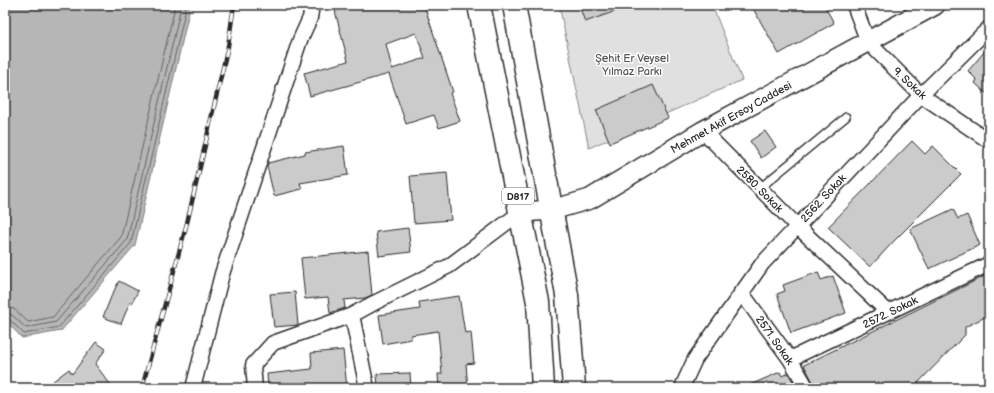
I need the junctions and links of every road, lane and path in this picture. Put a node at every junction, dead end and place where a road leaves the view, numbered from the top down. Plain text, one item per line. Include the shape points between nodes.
1 (312, 5) edge
2 (479, 5) edge
3 (514, 5) edge
4 (854, 5) edge
5 (935, 5) edge
6 (989, 28) edge
7 (868, 42) junction
8 (921, 95) junction
9 (846, 117) dead end
10 (703, 131) junction
11 (989, 141) edge
12 (760, 188) junction
13 (552, 210) junction
14 (521, 212) junction
15 (797, 226) junction
16 (989, 264) edge
17 (741, 292) junction
18 (888, 312) junction
19 (352, 315) junction
20 (790, 360) junction
21 (193, 388) edge
22 (255, 388) edge
23 (367, 388) edge
24 (542, 388) edge
25 (574, 388) edge
26 (684, 388) edge
27 (807, 388) edge

1 - 21 street via 310,18 300,40 222,274
2 - 14 highway, D817
3 - 13 highway, D817
4 - 7 street, 9. Sokak
5 - 7 street, Mehmet Akif Ersoy Caddesi
6 - 8 street, 2562. Sokak
7 - 8 street, 9. Sokak
7 - 10 street, Mehmet Akif Ersoy Caddesi
8 - 11 street, 9. Sokak
8 - 15 street, 2562. Sokak
9 - 12 lane
10 - 12 street, 2580. Sokak
10 - 13 street, Mehmet Akif Ersoy Caddesi via 590,199
12 - 15 street, 2580. Sokak
13 - 14 street, Mehmet Akif Ersoy Caddesi
13 - 25 highway, D817 via 567,295
14 - 19 street via 449,266
14 - 24 highway, D817 via 538,302
15 - 17 street, 2562. Sokak via 762,264
15 - 18 street, 2580. Sokak
16 - 18 street, 2572. Sokak
17 - 20 street, 2571. Sokak
17 - 26 street, 2562. Sokak via 695,359
18 - 20 street, 2572. Sokak
19 - 22 street via 272,343 253,365
19 - 23 street
20 - 27 street, 2571. Sokak

